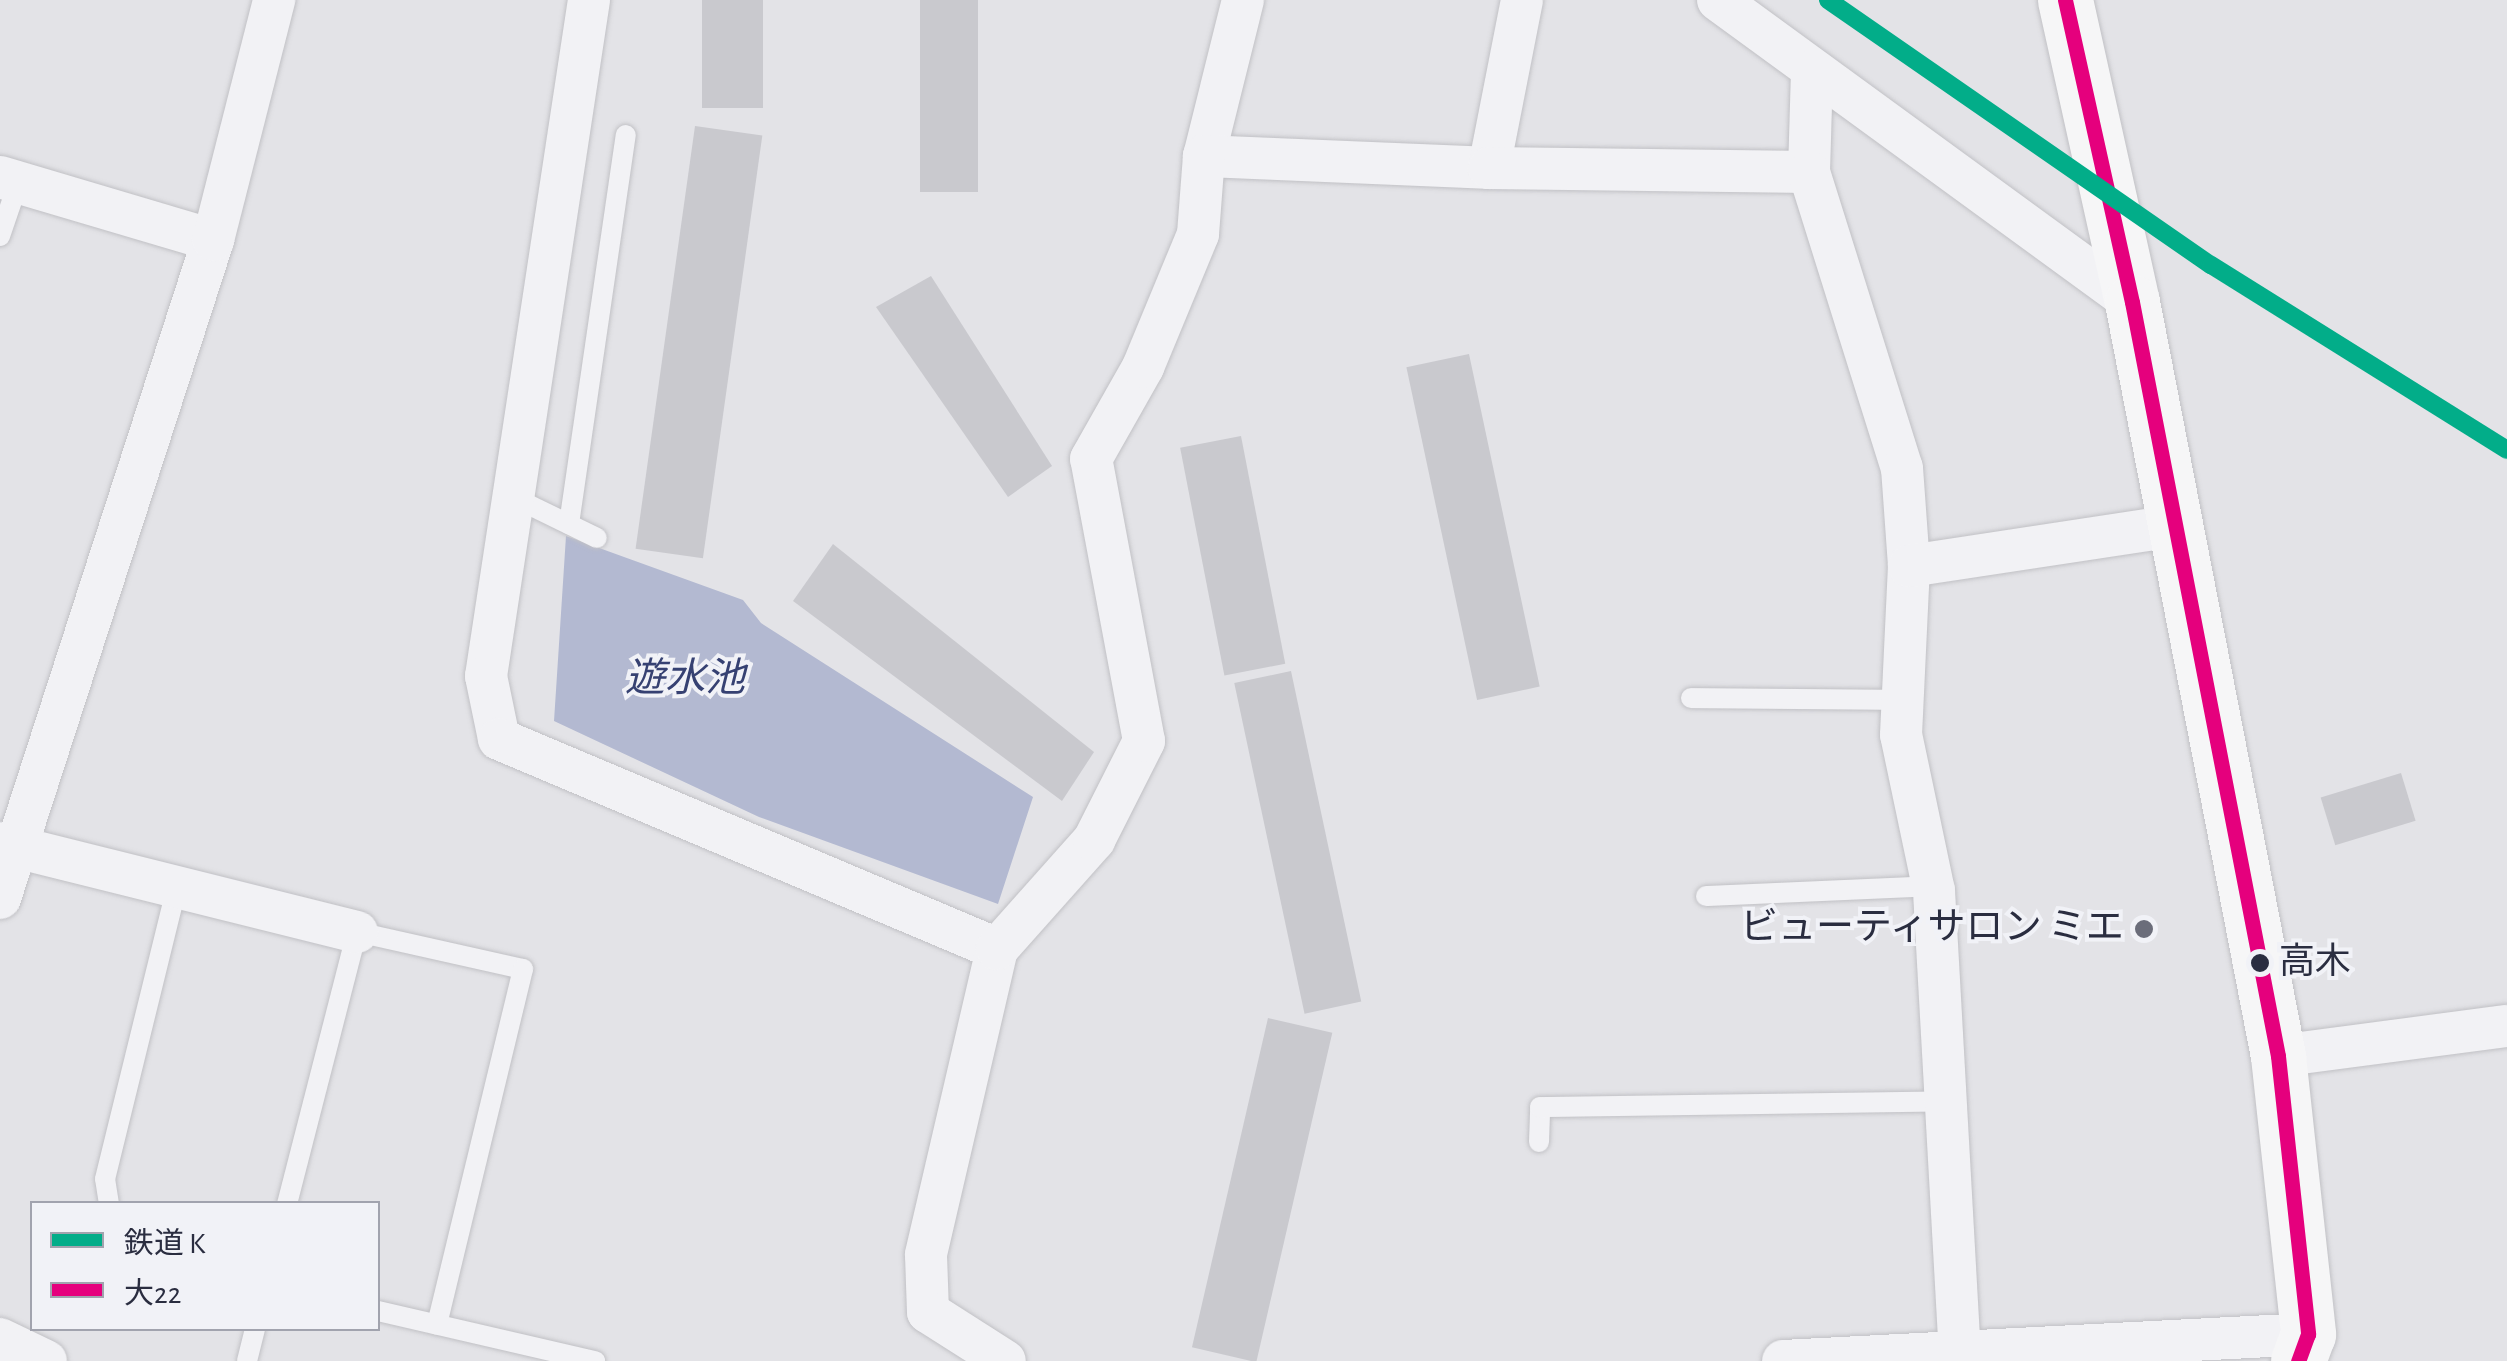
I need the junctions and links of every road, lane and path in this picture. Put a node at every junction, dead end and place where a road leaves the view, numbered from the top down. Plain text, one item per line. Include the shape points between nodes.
1 (274, 0) edge
2 (589, 0) edge
3 (1243, 0) edge
4 (1522, 0) edge
5 (1718, 0) edge
6 (2065, 0) edge
7 (1812, 70) junction
8 (626, 135) dead end
9 (1204, 156) junction
10 (1489, 168) junction
11 (1809, 172) junction
12 (9, 180) edge
13 (0, 236) edge
14 (213, 240) junction
15 (2132, 302) junction
16 (515, 498) junction
17 (569, 524) junction
18 (2175, 526) junction
19 (596, 538) dead end
20 (1909, 566) junction
21 (1691, 698) dead end
22 (1903, 700) junction
23 (8, 844) edge
24 (1932, 886) junction
25 (176, 891) junction
26 (1706, 896) dead end
27 (0, 898) edge
28 (357, 932) junction
29 (997, 948) junction
30 (2507, 1026) edge
31 (2278, 1056) junction
32 (1945, 1102) junction
33 (1539, 1142) dead end
34 (109, 1201) edge
35 (289, 1201) edge
36 (380, 1312) edge
37 (438, 1325) junction
38 (254, 1331) edge
39 (0, 1339) edge
40 (2308, 1352) edge
41 (1960, 1356) junction
42 (1842, 1360) edge
43 (46, 1361) edge
44 (247, 1361) edge
45 (594, 1361) edge
46 (1005, 1361) edge
47 (1783, 1361) edge

1 - 14 street
2 - 16 street
3 - 9 street
4 - 10 street
5 - 7 street
6 - 15 main road
7 - 11 street
7 - 15 street
8 - 17 lane
9 - 10 street
9 - 29 street via 1198,234 1143,367 1092,459 1144,741 1094,840
10 - 11 street
11 - 20 street via 1902,468
12 - 13 lane
12 - 14 street
14 - 23 street
15 - 18 main road
16 - 17 lane
16 - 29 street via 486,676 499,738
17 - 19 lane
18 - 20 street
18 - 31 main road
20 - 22 street
21 - 22 lane
22 - 24 street via 1902,736
23 - 25 street
23 - 27 street
24 - 26 lane
24 - 32 street
25 - 28 street
25 - 34 lane via 105,1179
28 - 35 lane
28 - 37 lane via 522,969
29 - 46 street via 926,1256 928,1312
30 - 31 street
31 - 40 main road
32 - 33 lane via 1540,1106
32 - 41 street
36 - 37 lane
37 - 45 lane
38 - 44 lane
39 - 43 street
40 - 41 street
41 - 42 street
42 - 47 street

